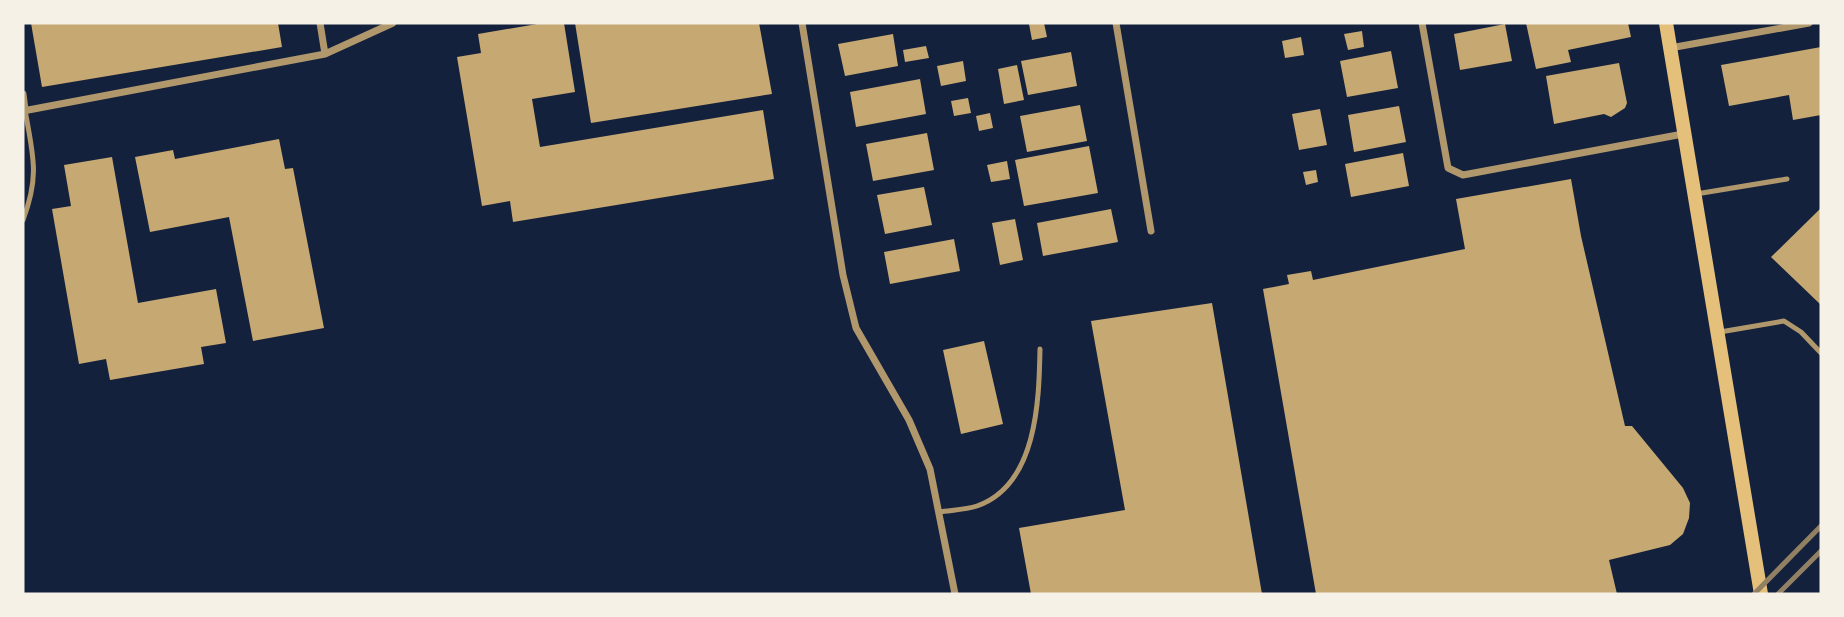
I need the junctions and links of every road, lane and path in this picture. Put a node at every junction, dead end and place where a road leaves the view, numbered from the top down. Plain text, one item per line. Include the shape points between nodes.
1 (320, 23) edge
2 (393, 23) edge
3 (802, 23) edge
4 (1116, 23) edge
5 (1422, 23) edge
6 (1666, 23) edge
7 (1810, 23) edge
8 (1670, 48) junction
9 (325, 54) junction
10 (23, 94) edge
11 (24, 111) edge
12 (1683, 134) junction
13 (1787, 179) dead end
14 (1693, 195) junction
15 (23, 220) edge
16 (1151, 231) dead end
17 (1717, 333) junction
18 (1040, 349) dead end
19 (1821, 353) edge
20 (939, 512) junction
21 (955, 594) edge
22 (1761, 594) edge

1 - 9 street
2 - 9 street
3 - 20 street via 842,275 856,328 909,420 930,469
4 - 16 street
5 - 12 street via 1448,169 1455,172 1463,175
6 - 8 main road
7 - 8 street
8 - 12 main road
9 - 11 street
10 - 11 street
11 - 15 lane via 35,175
12 - 14 main road
13 - 14 lane
14 - 17 main road
17 - 19 lane via 1784,321
17 - 22 main road
18 - 20 lane via 1039,406 1026,454 1009,483 976,506
20 - 21 street

